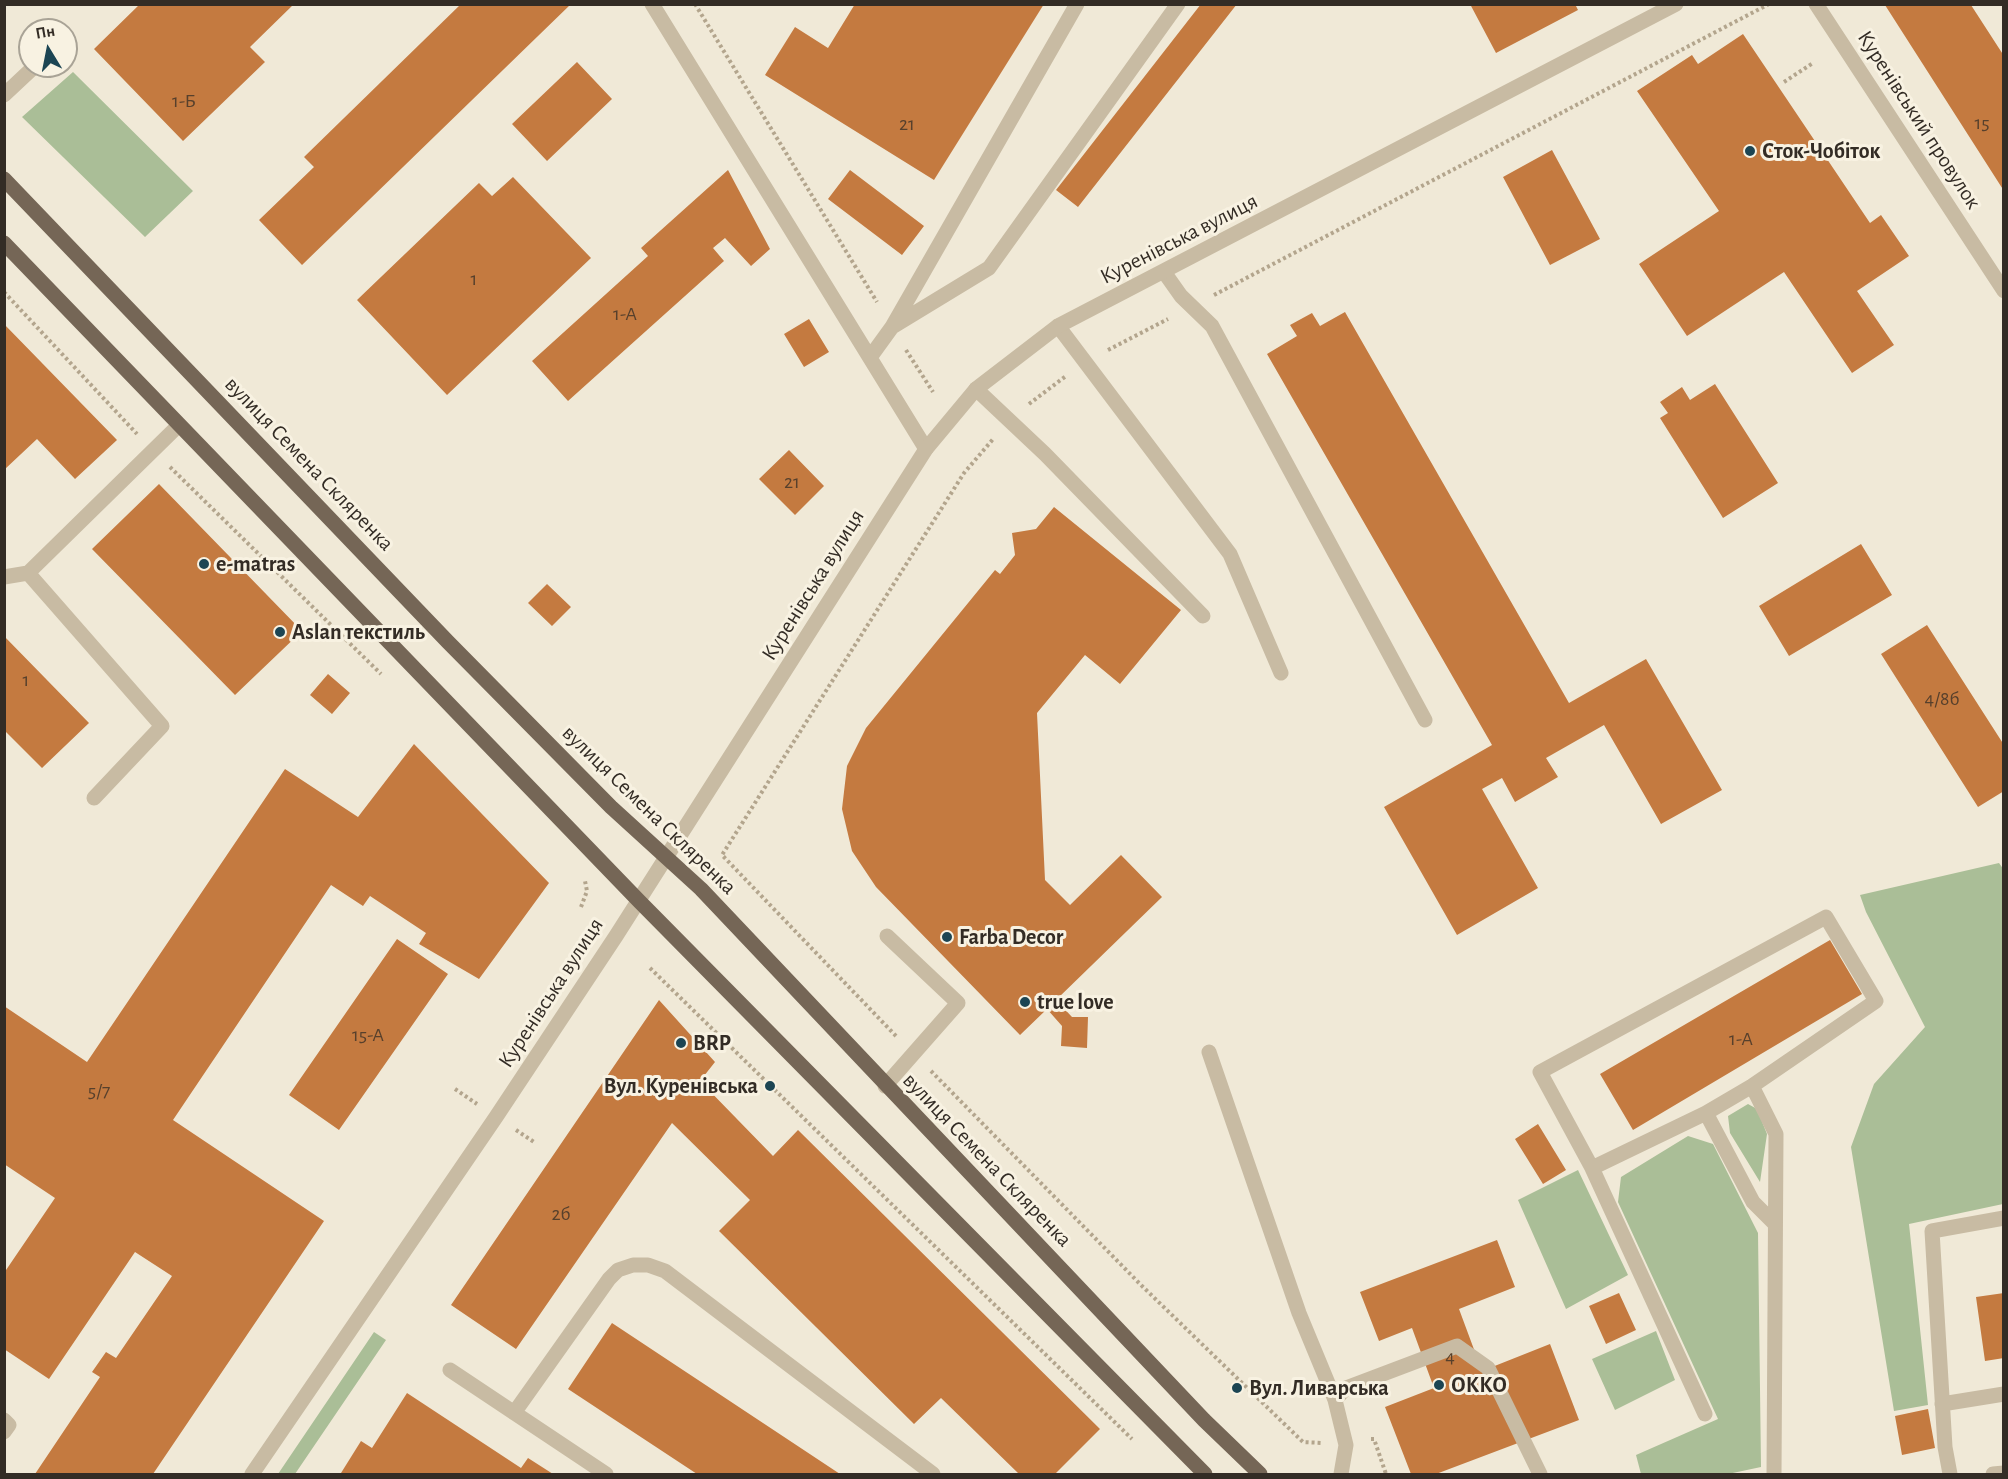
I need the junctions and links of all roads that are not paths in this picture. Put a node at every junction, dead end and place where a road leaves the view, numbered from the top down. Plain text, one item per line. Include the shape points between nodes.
1 (652, 4) edge
2 (1077, 4) edge
3 (1178, 4) edge
4 (1676, 4) edge
5 (1816, 4) edge
6 (22, 78) edge
7 (4, 95) edge
8 (4, 179) edge
9 (4, 243) edge
10 (1164, 272) junction
11 (2004, 291) edge
12 (1058, 326) junction
13 (892, 327) junction
14 (871, 356) junction
15 (976, 389) junction
16 (179, 425) junction
17 (926, 449) junction
18 (28, 573) junction
19 (4, 577) edge
20 (1203, 616) dead end
21 (1281, 673) dead end
22 (1425, 720) dead end
23 (94, 798) dead end
24 (666, 858) junction
25 (639, 901) junction
26 (887, 936) dead end
27 (1209, 1052) dead end
28 (885, 1086) junction
29 (1752, 1086) junction
30 (1706, 1113) junction
31 (1592, 1168) junction
32 (2004, 1218) edge
33 (1775, 1224) junction
34 (450, 1370) dead end
35 (2004, 1395) edge
36 (1335, 1400) junction
37 (1942, 1404) junction
38 (514, 1413) junction
39 (1705, 1414) dead end
40 (4, 1420) edge
41 (4, 1432) edge
42 (2004, 1473) edge
43 (252, 1474) edge
44 (606, 1474) edge
45 (933, 1474) edge
46 (1205, 1474) edge
47 (1260, 1474) edge
48 (1341, 1474) edge
49 (1540, 1474) edge
50 (1774, 1474) edge
51 (1950, 1474) edge
52 (1993, 1474) edge

1 - 14 street
2 - 13 street
3 - 13 street via 989,268
4 - 10 street, Куренівська вулиця
5 - 11 street, Куренівський провулок
6 - 7 street
8 - 24 main road, вулиця Семена Скляренка via 448,642
9 - 16 main road
10 - 12 street, Куренівська вулиця
10 - 22 street via 1212,326
12 - 15 street, Куренівська вулиця
12 - 21 street via 1230,554
13 - 14 street
14 - 17 street
15 - 17 street, Куренівська вулиця
15 - 20 street
16 - 18 street
16 - 25 main road
17 - 24 street, Куренівська вулиця
18 - 19 street
18 - 23 street via 162,726
24 - 25 street, Куренівська вулиця
24 - 28 main road, вулиця Семена Скляренка via 701,889
25 - 43 street, Куренівська вулиця
25 - 46 main road
26 - 28 street via 958,1003
27 - 36 street via 1299,1313
28 - 47 main road, вулиця Семена Скляренка
29 - 30 street
29 - 31 street via 1876,1001 1826,917 1540,1072
29 - 33 street via 1776,1134
30 - 31 street
30 - 33 street via 1753,1202
31 - 39 street
32 - 37 street via 1932,1231
33 - 50 street
34 - 38 street
35 - 37 street
36 - 48 street via 1346,1445
36 - 49 street via 1346,1388 1457,1346 1488,1368
37 - 51 street
38 - 44 street
38 - 45 street via 609,1279 618,1270 648,1265 665,1271
40 - 41 street via 9,1425
42 - 52 street

